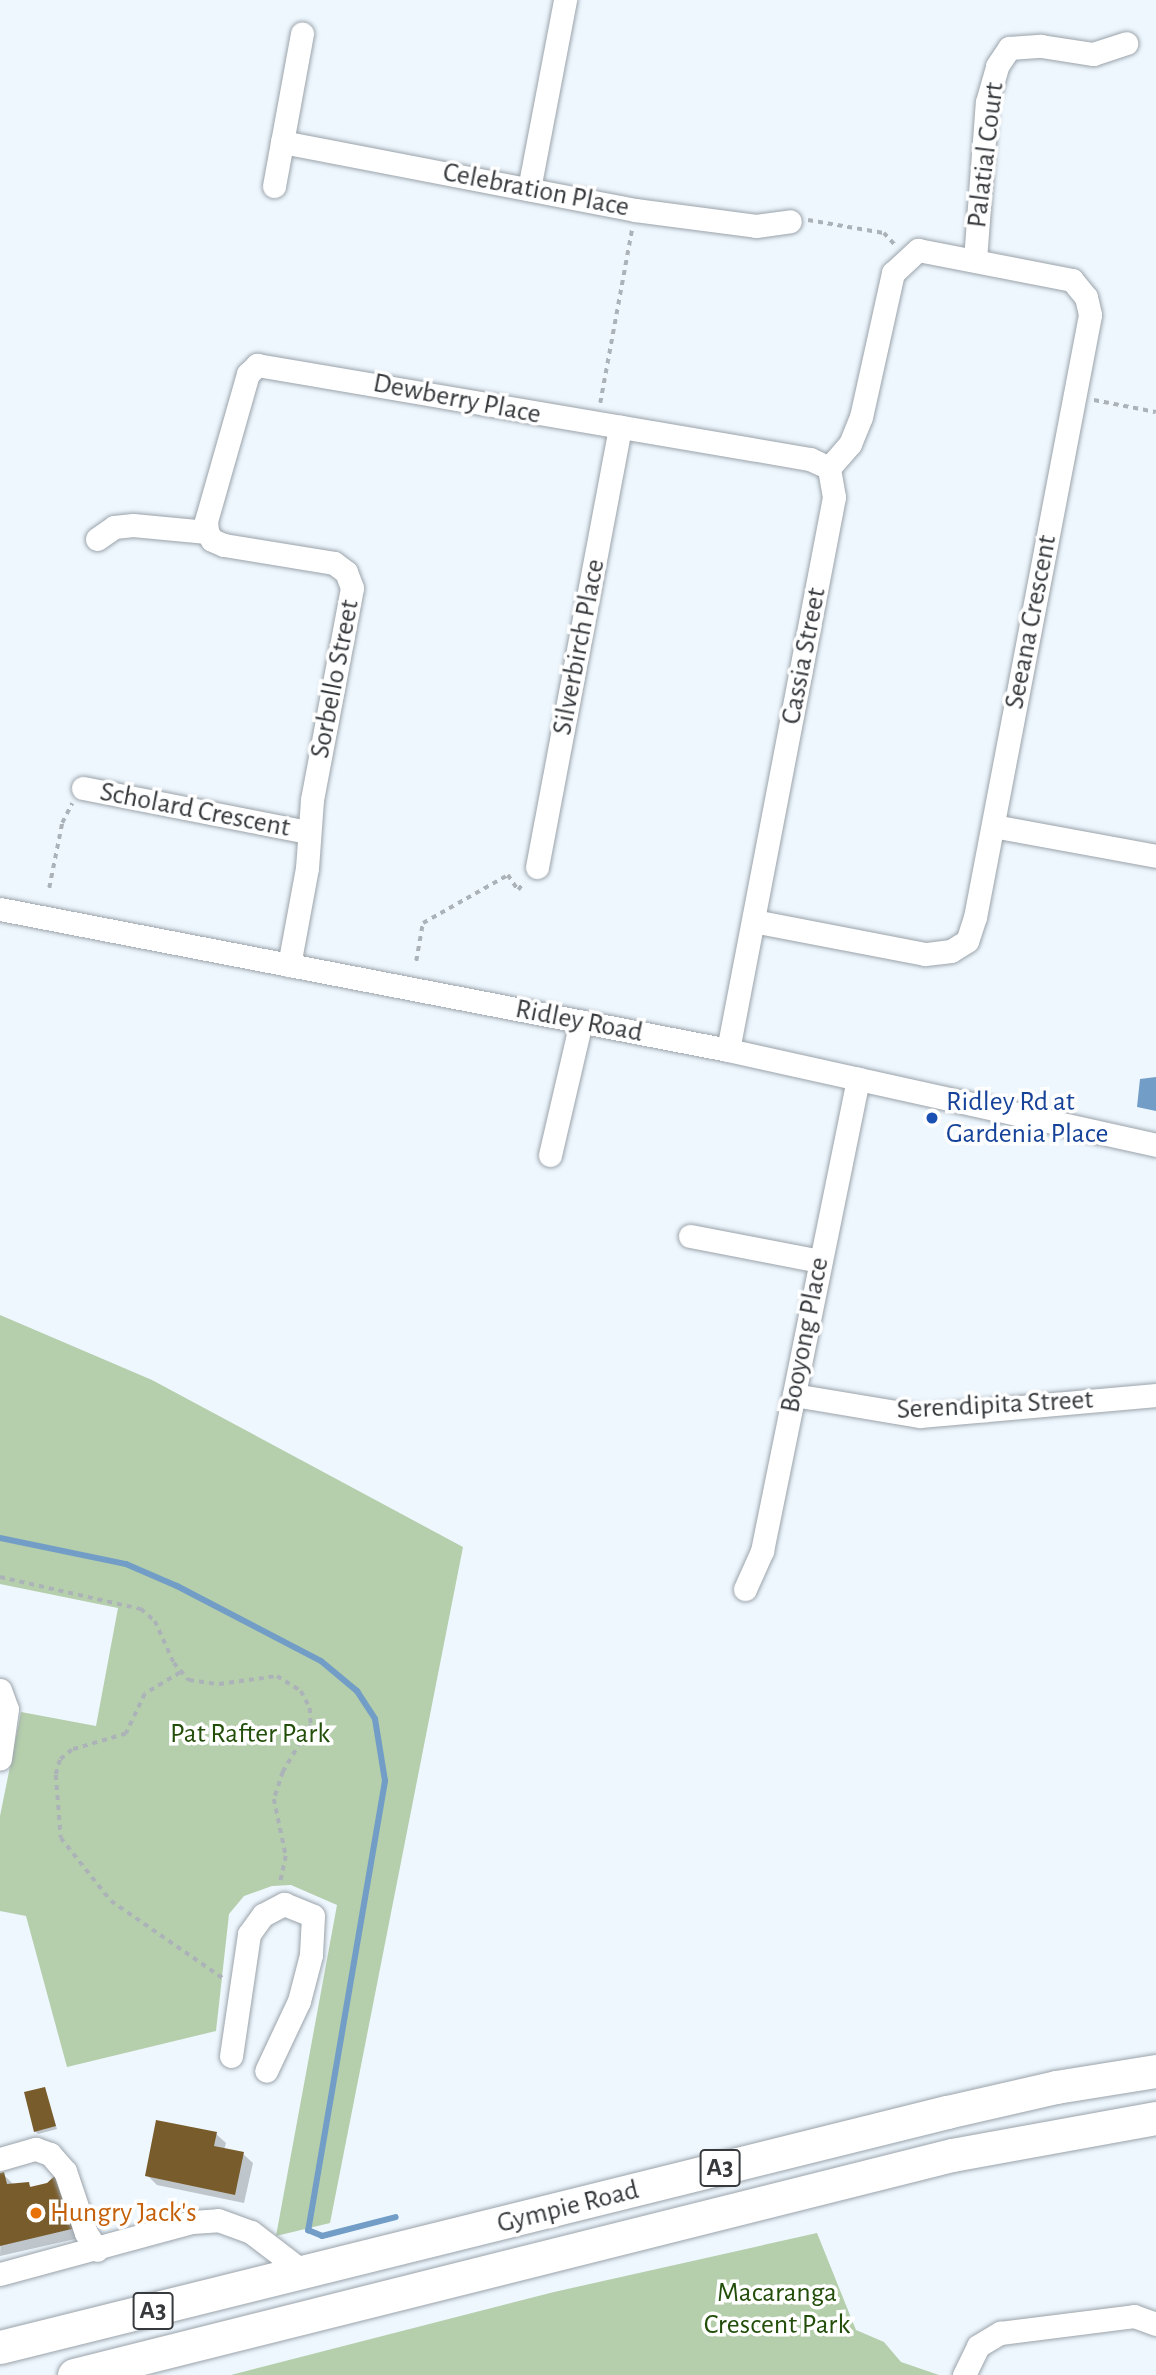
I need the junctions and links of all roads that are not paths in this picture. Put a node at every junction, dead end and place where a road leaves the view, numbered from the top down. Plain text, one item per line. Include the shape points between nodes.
1 (565, 0) edge
2 (302, 34) dead end
3 (1126, 43) dead end
4 (282, 142) junction
5 (274, 186) dead end
6 (528, 189) junction
7 (790, 220) road end
8 (975, 260) junction
9 (620, 427) junction
10 (829, 468) junction
11 (207, 532) junction
12 (97, 539) dead end
13 (83, 788) road end
14 (993, 826) junction
15 (308, 832) junction
16 (1156, 856) edge
17 (537, 867) road end
18 (0, 909) edge
19 (754, 921) junction
20 (289, 965) junction
21 (581, 1022) junction
22 (728, 1050) junction
23 (858, 1079) junction
24 (1156, 1145) edge
25 (550, 1155) dead end
26 (690, 1236) dead end
27 (820, 1261) junction
28 (794, 1395) junction
29 (1156, 1395) edge
30 (745, 1589) dead end
31 (0, 1689) edge
32 (0, 1759) edge
33 (231, 2056) dead end
34 (267, 2071) dead end
35 (1147, 2072) edge
36 (1150, 2119) edge
37 (0, 2159) edge
38 (97, 2250) junction
39 (0, 2274) edge
40 (306, 2274) junction
41 (1156, 2324) edge
42 (0, 2347) edge
43 (74, 2375) edge
44 (964, 2375) edge

1 - 6 street
2 - 4 street
3 - 8 street, Palatial Court via 1093,54 1041,46 1009,48 997,66 987,102
4 - 5 street
4 - 6 street, Celebration Place
6 - 7 street, Celebration Place via 635,210 756,226
8 - 10 street, Seeana Crescent via 918,250 899,265 861,416 850,444
8 - 14 street, Seeana Crescent via 1072,280 1086,297 1090,315
9 - 10 street, Dewberry Place via 810,459
9 - 11 street, Dewberry Place via 257,365 248,374 206,521
9 - 17 street, Silverbirch Place
10 - 19 street, Cassia Street via 834,497
11 - 12 street, Sorbello Street via 133,525 114,527
11 - 15 street, Sorbello Street via 212,540 225,545 334,563 346,572 352,588
13 - 15 street, Scholard Crescent
14 - 16 street
14 - 19 street, Seeana Crescent via 975,917 967,940 951,951 925,954
15 - 20 street, Sorbello Street via 302,901
18 - 20 street, Ridley Road
19 - 22 street, Cassia Street
20 - 21 street, Ridley Road
21 - 22 street, Ridley Road
21 - 25 street
22 - 23 street, Ridley Road
23 - 24 street, Ridley Road
23 - 27 street, Booyong Place
26 - 27 street
27 - 28 street, Booyong Place
28 - 29 street, Serendipita Street via 920,1416
28 - 30 street, Booyong Place via 762,1550
31 - 32 street via 7,1709
33 - 34 street via 249,1934 273,1908 284,1905 313,1916 311,1955 299,2001
35 - 40 highway, Gympie Road / A3 via 947,2112
36 - 43 highway, Gympie Road / A3 via 952,2155
37 - 38 street via 36,2149 50,2154 65,2171 86,2233
38 - 39 street
38 - 40 street via 192,2222 218,2220 251,2232
40 - 42 highway, Gympie Road / A3
41 - 44 street via 1135,2316 1000,2333 978,2346

